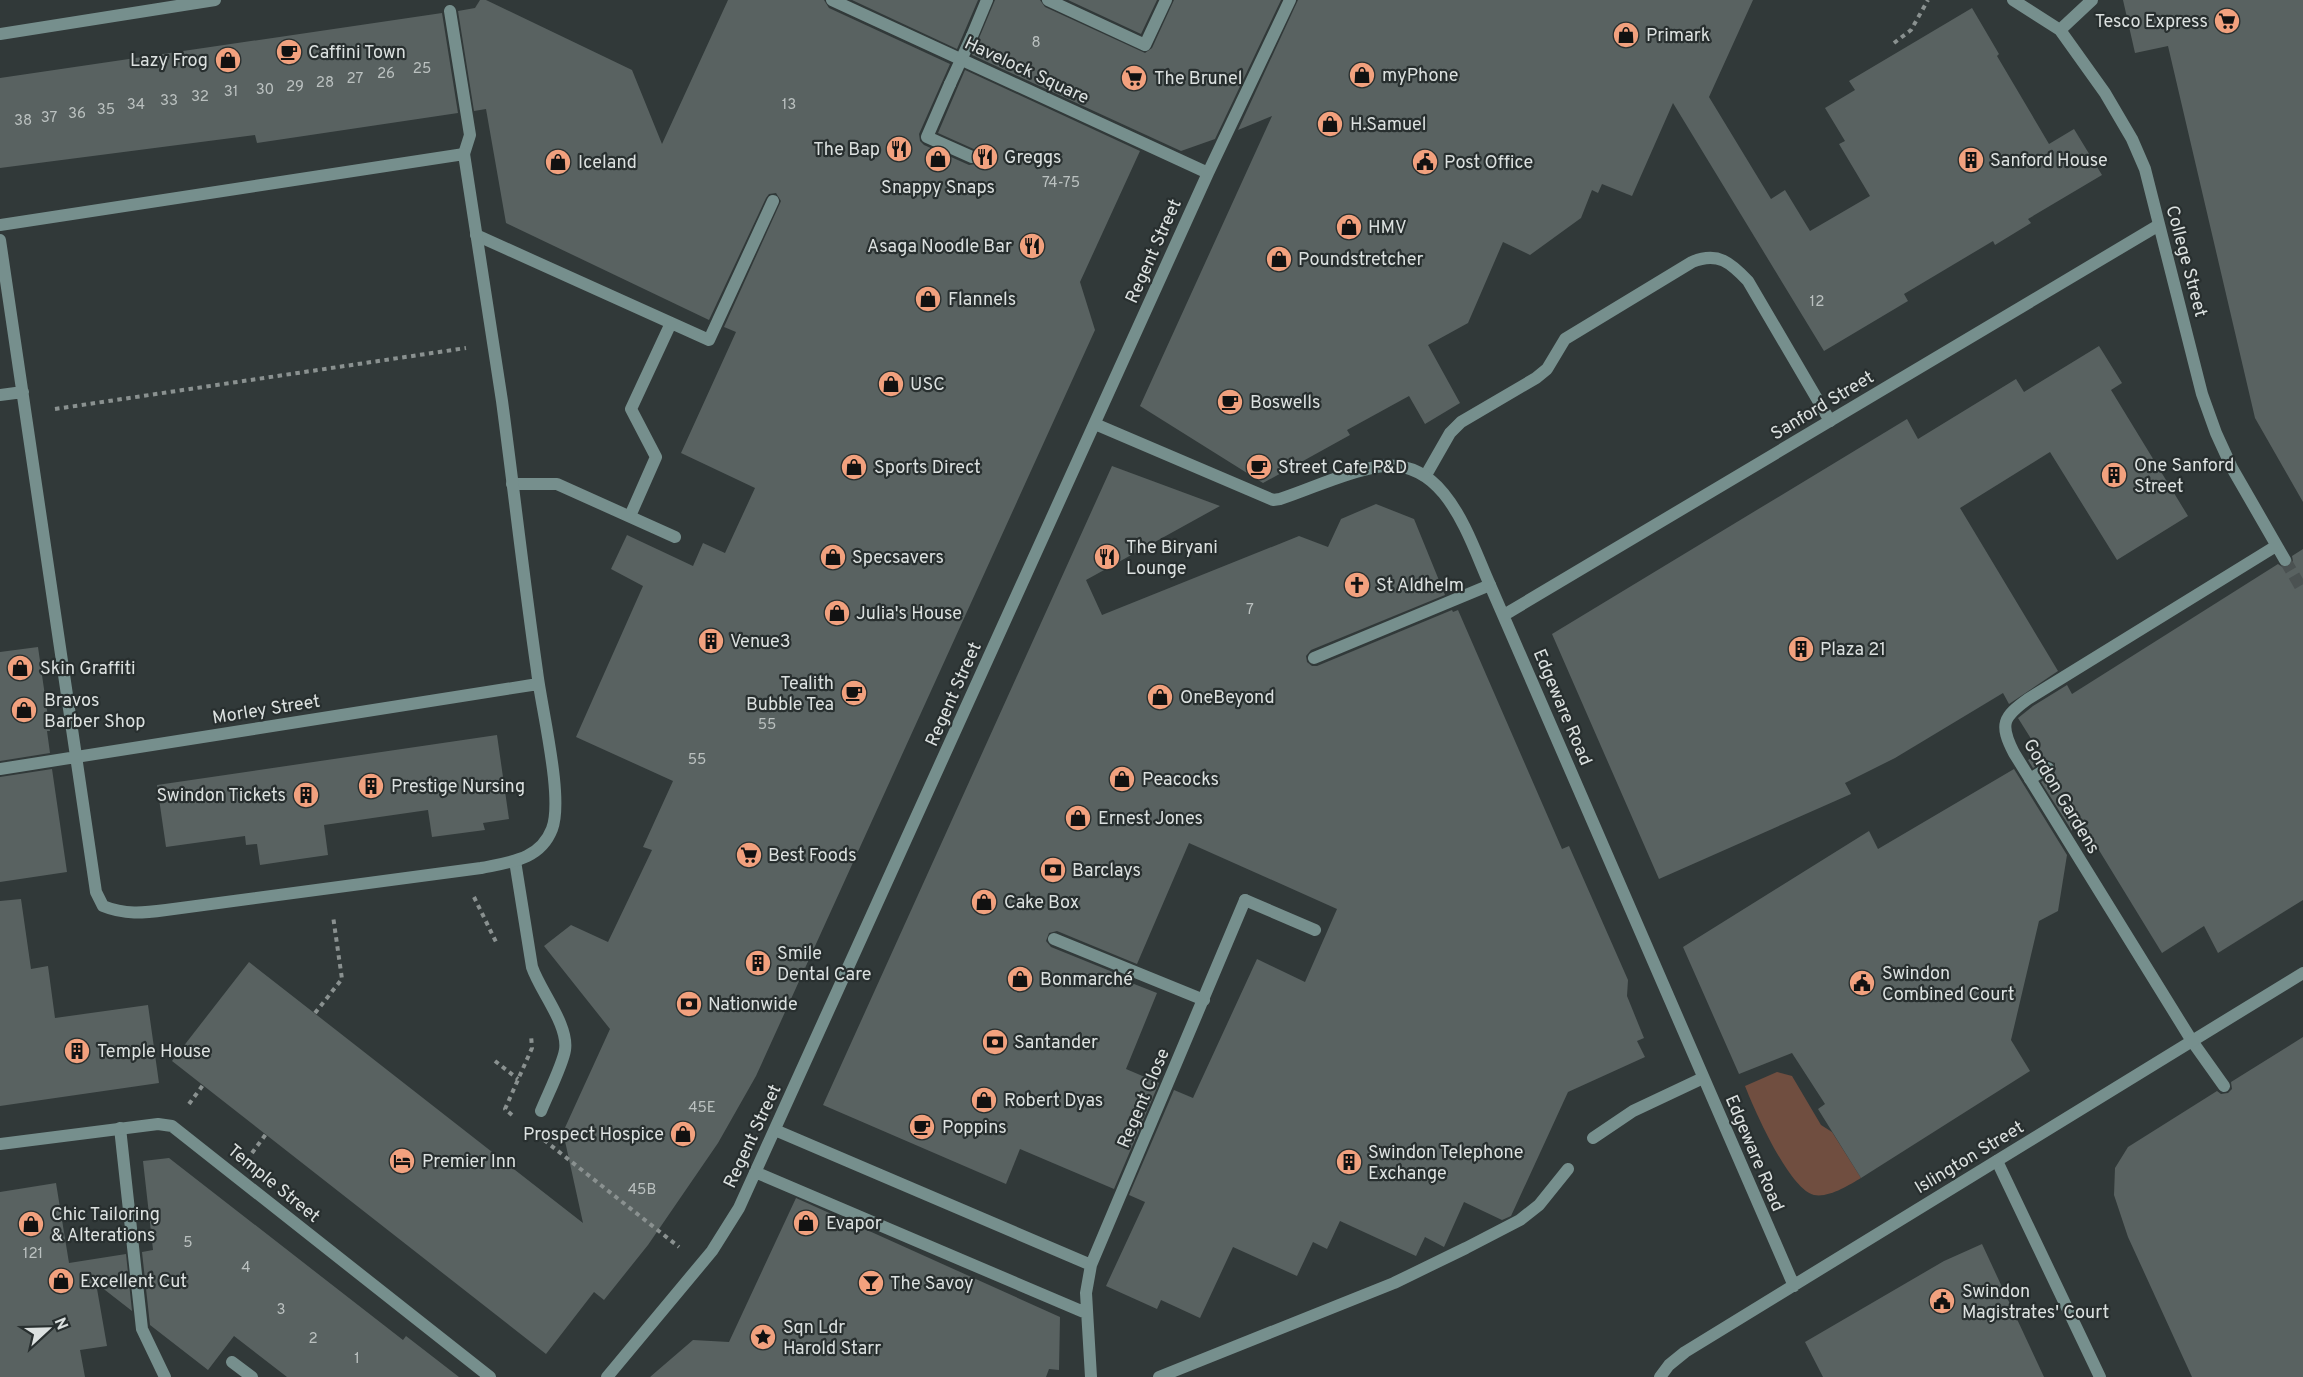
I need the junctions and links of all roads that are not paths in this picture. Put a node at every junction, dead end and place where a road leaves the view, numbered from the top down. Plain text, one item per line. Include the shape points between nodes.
1 (214, 0) edge
2 (832, 0) edge
3 (987, 0) edge
4 (1048, 0) edge
5 (1166, 0) edge
6 (1290, 0) edge
7 (2013, 0) edge
8 (2092, 0) edge
9 (450, 11) dead end
10 (2060, 30) junction
11 (0, 34) edge
12 (464, 154) junction
13 (972, 157) dead end
14 (1208, 173) junction
15 (773, 201) dead end
16 (0, 225) edge
17 (2159, 225) junction
18 (476, 235) junction
19 (0, 240) edge
20 (671, 323) junction
21 (23, 392) junction
22 (0, 395) edge
23 (1830, 421) junction
24 (1095, 424) junction
25 (1426, 475) junction
26 (512, 484) junction
27 (630, 516) junction
28 (675, 537) dead end
29 (2276, 546) junction
30 (2285, 560) tunnel mouth
31 (1490, 585) junction
32 (1504, 615) junction
33 (1314, 658) dead end
34 (538, 684) junction
35 (75, 758) junction
36 (2048, 768) dead end
37 (0, 770) edge
38 (2030, 779) junction
39 (515, 861) junction
40 (1316, 930) dead end
41 (1054, 939) dead end
42 (2303, 973) edge
43 (1204, 1000) junction
44 (2192, 1041) junction
45 (1703, 1077) junction
46 (2224, 1086) dead end
47 (541, 1111) dead end
48 (120, 1128) junction
49 (775, 1130) junction
50 (1593, 1138) dead end
51 (0, 1144) edge
52 (1997, 1161) junction
53 (1568, 1169) dead end
54 (755, 1172) junction
55 (1091, 1265) junction
56 (1794, 1286) junction
57 (1086, 1313) junction
58 (232, 1362) dead end
59 (165, 1377) edge
60 (252, 1377) edge
61 (490, 1377) edge
62 (607, 1377) edge
63 (1091, 1377) edge
64 (1159, 1377) edge
65 (1659, 1377) edge
66 (2100, 1377) edge

1 - 11 street
2 - 14 street, Havelock Square
3 - 13 street, bridge via 927,137
4 - 5 street via 1145,45
6 - 14 street, Regent Street
7 - 10 street, College Street
8 - 10 street
9 - 12 street via 470,135
10 - 17 street, College Street via 2132,139 2145,169
12 - 16 street
12 - 18 street
14 - 24 street, Regent Street
15 - 20 street via 709,340
17 - 23 street, Sanford Street
17 - 29 street, College Street via 2209,414 2232,468
18 - 20 street
18 - 26 street
19 - 21 street
20 - 27 street via 631,409 656,457
21 - 22 street
21 - 35 street
23 - 25 street via 1748,281 1733,265 1704,257 1565,339 1547,369 1461,422 1450,433
23 - 32 street, Sanford Street
24 - 25 street via 1273,500 1378,466 1411,468
24 - 49 street, Regent Street
25 - 31 street, Edgeware Road via 1452,505
26 - 27 street via 557,484
26 - 34 street
27 - 28 street
29 - 30 street, College Street
29 - 38 street, Gordon Gardens via 2012,710 2004,729
31 - 32 street, Edgeware Road
31 - 33 street
32 - 45 street, Edgeware Road
34 - 35 street, Morley Street
34 - 39 street via 555,789 555,814 552,828 536,852
35 - 37 street, Morley Street
35 - 39 street via 96,892 103,906 118,912 137,914
36 - 38 street
38 - 44 street, Gordon Gardens
39 - 47 street via 532,967 564,1035 565,1050
40 - 43 street, Regent Close via 1245,900
41 - 43 street
42 - 44 street, Islington Street
43 - 55 street, Regent Close
44 - 46 street, Gordon Gardens
44 - 52 street, Islington Street
45 - 50 street via 1633,1112
45 - 56 street, Edgeware Road
48 - 51 street, Temple Street
48 - 59 street via 142,1329
48 - 61 street, Temple Street via 172,1126
49 - 54 street, Regent Street
49 - 55 street
52 - 56 street, Islington Street
52 - 66 street
53 - 64 street via 1527,1215 1466,1248 1394,1282
54 - 57 street
54 - 62 street, Regent Street via 712,1251
55 - 57 street, Regent Close
56 - 65 street, Islington Street via 1684,1352
57 - 63 street, Regent Close
58 - 60 street

